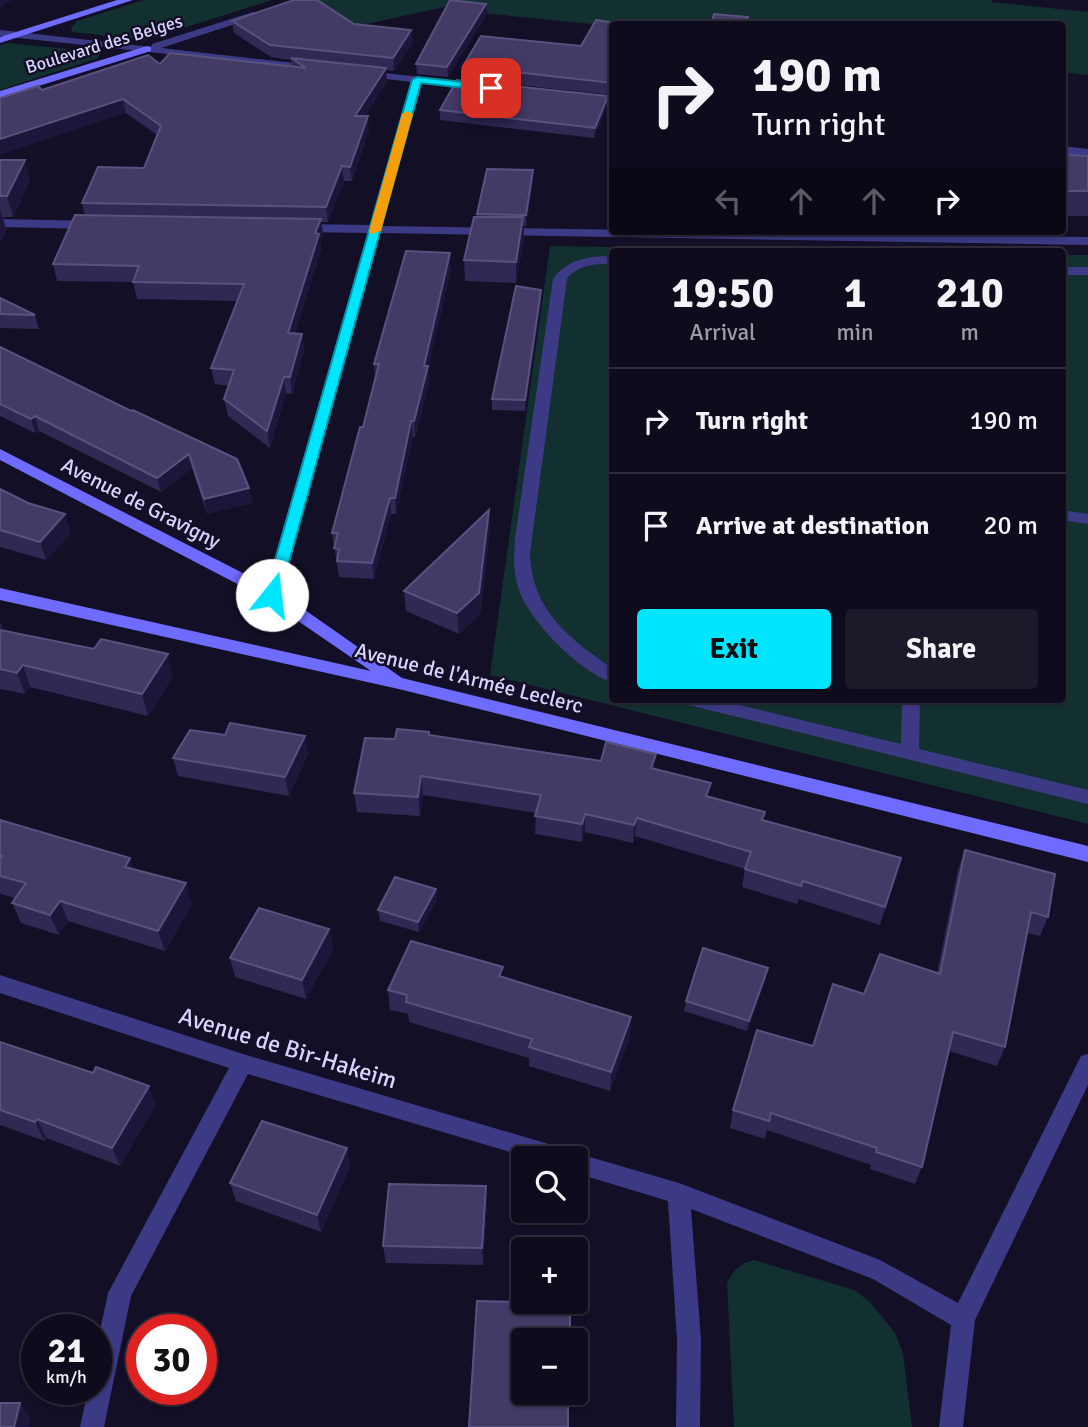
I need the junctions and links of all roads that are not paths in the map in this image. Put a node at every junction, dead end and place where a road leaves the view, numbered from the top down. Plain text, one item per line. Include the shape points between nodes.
1 (128, 0) edge
2 (263, 12) edge
3 (0, 33) edge
4 (15, 35) junction
5 (0, 40) edge
6 (147, 49) junction
7 (319, 69) edge
8 (346, 72) edge
9 (417, 80) junction
10 (493, 88) edge
11 (0, 95) edge
12 (573, 97) edge
13 (609, 101) edge
14 (1066, 150) edge
15 (1088, 153) edge
16 (0, 223) edge
17 (112, 225) edge
18 (293, 228) edge
19 (376, 229) junction
20 (609, 232) edge
21 (781, 235) edge
22 (1088, 241) edge
23 (609, 260) edge
24 (1066, 271) edge
25 (1088, 271) edge
26 (0, 454) edge
27 (1066, 516) edge
28 (1088, 519) edge
29 (0, 594) edge
30 (272, 595) junction
31 (609, 674) edge
32 (403, 684) junction
33 (705, 703) edge
34 (911, 703) edge
35 (910, 753) junction
36 (1088, 797) edge
37 (1088, 854) edge
38 (0, 984) edge
39 (243, 1063) junction
40 (1088, 1063) edge
41 (522, 1146) edge
42 (588, 1167) edge
43 (679, 1194) junction
44 (963, 1319) junction
45 (92, 1427) edge
46 (688, 1427) edge
47 (951, 1427) edge

1 - 4 street, Boulevard des Belges
2 - 6 street, Boulevard des Belges
3 - 4 street
4 - 5 street, Boulevard des Belges
4 - 6 street
6 - 7 street
6 - 11 street, Boulevard des Belges
8 - 9 street
9 - 10 street
9 - 19 street
12 - 13 street
14 - 15 street
16 - 17 street
18 - 19 street
19 - 20 street
19 - 30 street
21 - 22 street
23 - 31 street via 583,262 560,279 522,566 530,597 547,620
24 - 25 street
26 - 30 street, Avenue de Gravigny
27 - 28 street
29 - 32 street, Avenue de l'Armée Leclerc
30 - 32 street, Avenue de Gravigny
32 - 37 street, Avenue de l'Armée Leclerc
33 - 35 street
34 - 35 street
35 - 36 street
38 - 39 street, Avenue de Bir-Hakeim
39 - 41 street, Avenue de Bir-Hakeim
39 - 45 street via 120,1293
40 - 44 street
42 - 43 street
43 - 44 street via 880,1271
43 - 46 street via 689,1340
44 - 47 street

